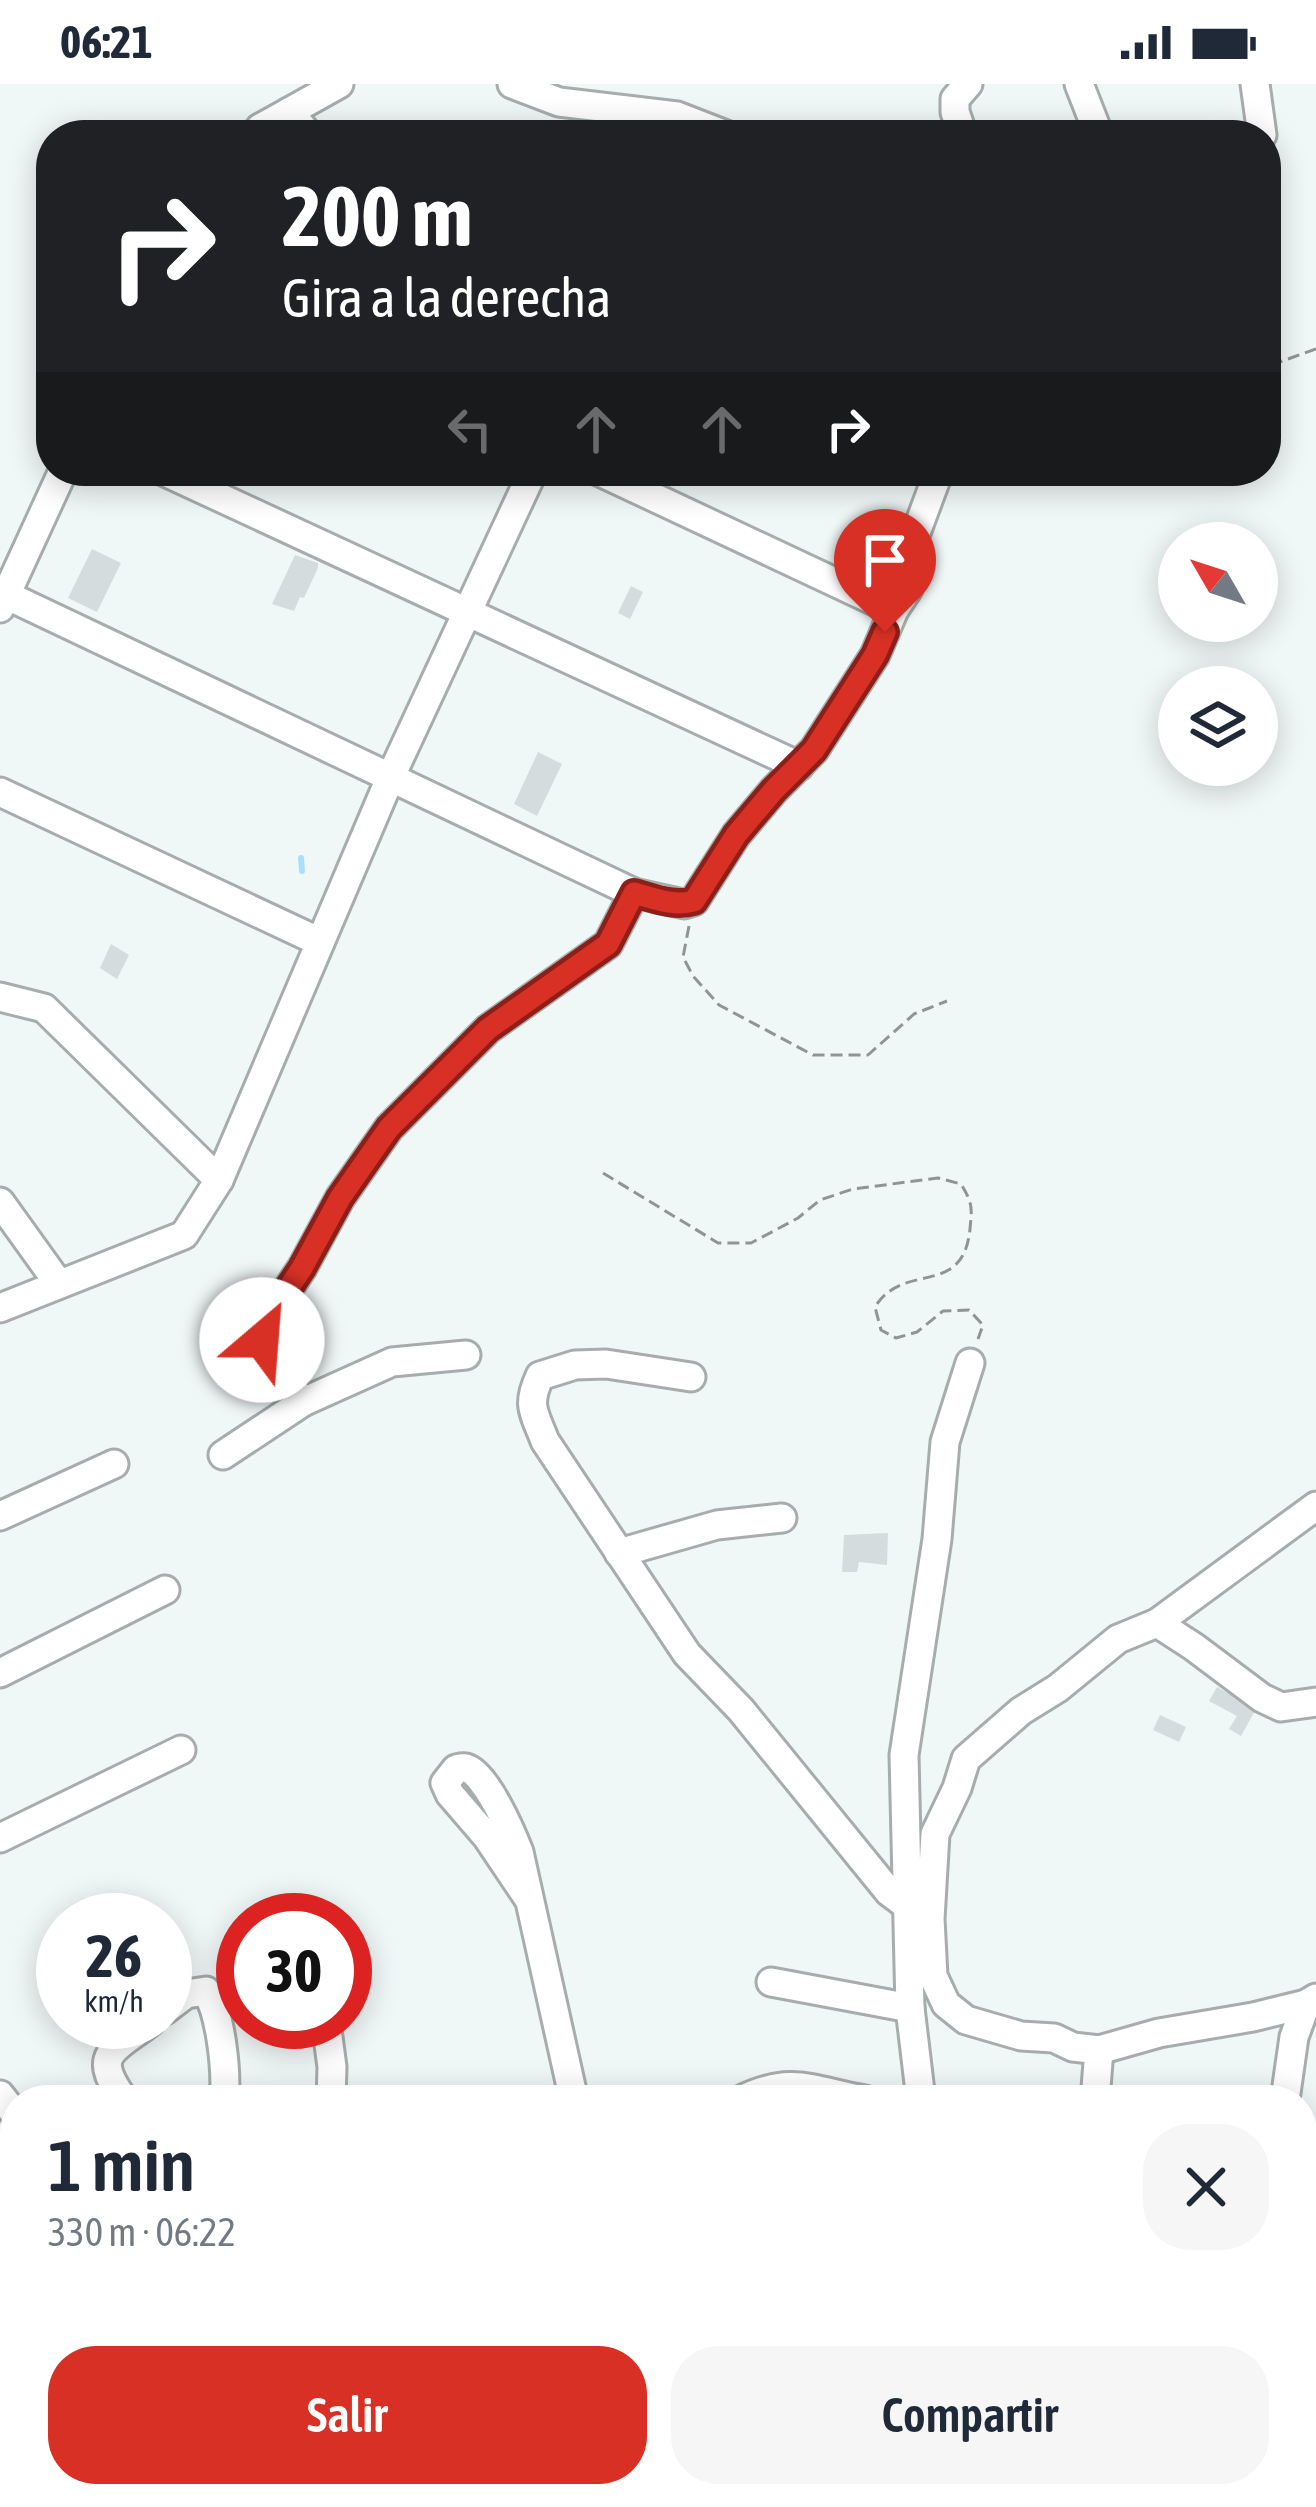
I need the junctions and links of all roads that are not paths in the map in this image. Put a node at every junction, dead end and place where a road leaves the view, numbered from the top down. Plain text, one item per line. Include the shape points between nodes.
1 (339, 84) edge
2 (512, 84) edge
3 (968, 84) edge
4 (1079, 84) edge
5 (1255, 84) edge
6 (289, 112) junction
7 (274, 120) edge
8 (296, 120) edge
9 (687, 120) edge
10 (958, 120) edge
11 (1094, 120) edge
12 (1260, 120) edge
13 (56, 486) edge
14 (195, 486) edge
15 (526, 486) edge
16 (630, 486) edge
17 (933, 486) edge
18 (3, 602) edge
19 (894, 610) junction
20 (467, 612) junction
21 (799, 766) junction
22 (392, 776) junction
23 (0, 792) edge
24 (634, 893) junction
25 (320, 943) junction
26 (0, 997) edge
27 (219, 1180) junction
28 (0, 1202) edge
29 (58, 1285) junction
30 (0, 1308) edge
31 (466, 1354) dead end
32 (970, 1363) road end
33 (691, 1377) dead end
34 (303, 1402) junction
35 (223, 1455) dead end
36 (114, 1464) dead end
37 (1316, 1506) edge
38 (0, 1516) edge
39 (782, 1518) dead end
40 (619, 1553) junction
41 (165, 1590) dead end
42 (1157, 1623) junction
43 (0, 1673) edge
44 (1316, 1702) edge
45 (181, 1750) dead end
46 (0, 1838) edge
47 (528, 1898) dead end
48 (909, 1907) junction
49 (771, 1982) dead end
50 (192, 1993) edge
51 (1311, 2001) edge
52 (910, 2008) junction
53 (115, 2049) edge
54 (330, 2049) edge
55 (1099, 2050) junction
56 (113, 2085) edge
57 (223, 2085) edge
58 (331, 2085) edge
59 (571, 2085) edge
60 (919, 2085) edge
61 (1096, 2085) edge
62 (1287, 2085) edge

1 - 6 street
2 - 9 street via 559,102
3 - 10 street via 955,99
4 - 11 street
5 - 12 street
6 - 7 street
6 - 8 street
13 - 18 street
14 - 20 street
15 - 20 street
16 - 19 street
17 - 19 street via 907,557 908,589
18 - 22 street
19 - 21 street via 875,655
20 - 21 street
20 - 22 street
21 - 24 street via 736,835 694,901
22 - 24 street
22 - 25 street
23 - 25 street
24 - 34 street via 608,944 488,1029 389,1128 340,1198 262,1340
25 - 27 street
26 - 27 street via 44,1008
27 - 29 street via 184,1235
28 - 29 street
29 - 30 street
31 - 34 street via 392,1362
32 - 48 street via 945,1442 904,1755
33 - 40 street via 575,1365 540,1376 530,1396 545,1441
34 - 35 street
36 - 38 street
37 - 42 street
39 - 40 street via 717,1525
40 - 48 street via 688,1654
41 - 43 street
42 - 44 street via 1262,1698 1281,1707
42 - 55 street via 1118,1639 966,1760 932,1850 933,1976 946,2004 992,2029
45 - 46 street
47 - 59 street
48 - 52 street
49 - 52 street
50 - 57 street via 212,1997
51 - 55 street
51 - 62 street via 1294,2037
52 - 60 street
53 - 56 street via 106,2064
54 - 58 street
55 - 61 street

